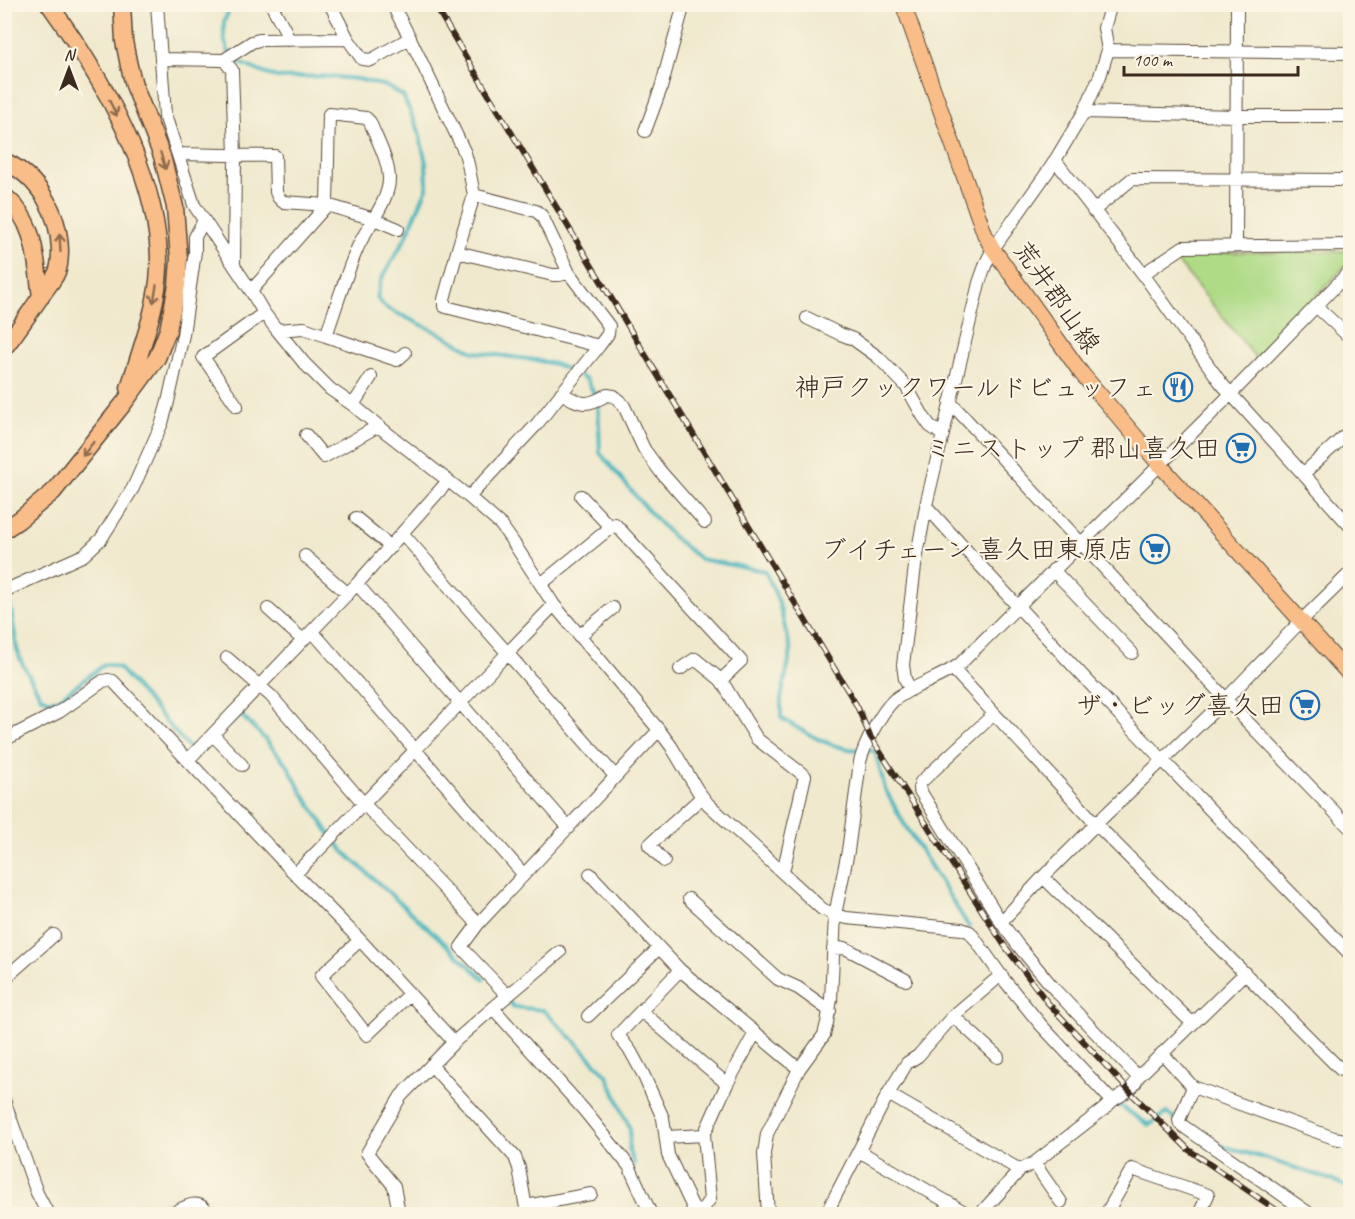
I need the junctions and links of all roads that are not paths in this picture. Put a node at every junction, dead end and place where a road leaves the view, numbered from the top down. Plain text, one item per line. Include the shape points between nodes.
1 (49, 4) edge
2 (122, 4) edge
3 (157, 4) edge
4 (271, 4) edge
5 (330, 4) edge
6 (392, 4) edge
7 (684, 4) edge
8 (903, 4) edge
9 (1111, 4) edge
10 (1238, 4) edge
11 (410, 38) junction
12 (348, 39) junction
13 (288, 40) junction
14 (1108, 50) junction
15 (1238, 51) junction
16 (1350, 52) edge
17 (162, 59) junction
18 (224, 60) junction
19 (1084, 112) junction
20 (1236, 116) junction
21 (1350, 116) edge
22 (645, 131) dead end
23 (178, 154) junction
24 (235, 155) junction
25 (1055, 160) junction
26 (4, 161) edge
27 (1237, 179) junction
28 (1350, 180) edge
29 (474, 195) junction
30 (4, 196) edge
31 (327, 205) junction
32 (1093, 211) junction
33 (374, 219) junction
34 (204, 220) junction
35 (398, 229) dead end
36 (1350, 245) edge
37 (1236, 246) junction
38 (993, 249) junction
39 (457, 252) junction
40 (234, 265) junction
41 (1350, 272) edge
42 (569, 273) junction
43 (1143, 274) junction
44 (251, 291) junction
45 (41, 297) junction
46 (1317, 307) junction
47 (264, 313) junction
48 (807, 318) dead end
49 (277, 330) junction
50 (1350, 334) edge
51 (326, 336) junction
52 (599, 346) junction
53 (4, 348) edge
54 (405, 353) dead end
55 (371, 377) dead end
56 (561, 393) junction
57 (1231, 394) junction
58 (951, 402) junction
59 (124, 403) junction
60 (353, 405) junction
61 (237, 406) dead end
62 (378, 426) junction
63 (1350, 431) edge
64 (306, 435) dead end
65 (943, 435) junction
66 (1160, 465) junction
67 (1303, 474) junction
68 (448, 481) junction
69 (469, 496) junction
70 (581, 496) dead end
71 (926, 506) junction
72 (356, 518) dead end
73 (19, 520) junction
74 (705, 522) dead end
75 (1350, 526) edge
76 (610, 528) junction
77 (4, 530) edge
78 (403, 534) junction
79 (4, 539) edge
80 (1081, 542) junction
81 (391, 547) junction
82 (305, 556) dead end
83 (1053, 570) junction
84 (1350, 573) edge
85 (357, 584) junction
86 (541, 584) junction
87 (4, 591) edge
88 (348, 594) junction
89 (554, 605) junction
90 (1017, 607) junction
91 (613, 608) dead end
92 (268, 609) dead end
93 (1301, 621) junction
94 (308, 636) junction
95 (579, 636) junction
96 (1132, 653) dead end
97 (506, 654) junction
98 (227, 658) dead end
99 (680, 669) dead end
100 (953, 669) junction
101 (1350, 675) edge
102 (721, 680) junction
103 (260, 687) junction
104 (910, 690) junction
105 (1226, 699) junction
106 (460, 704) junction
107 (994, 714) junction
108 (659, 730) junction
109 (213, 735) junction
110 (4, 740) edge
111 (414, 750) junction
112 (1163, 759) junction
113 (188, 760) junction
114 (242, 765) dead end
115 (615, 776) junction
116 (702, 797) junction
117 (364, 804) junction
118 (1096, 824) junction
119 (569, 828) junction
120 (1350, 828) edge
121 (664, 861) dead end
122 (783, 872) junction
123 (295, 874) junction
124 (590, 874) dead end
125 (524, 875) junction
126 (1043, 877) junction
127 (689, 899) dead end
128 (835, 915) junction
129 (1001, 922) junction
130 (478, 924) junction
131 (54, 935) dead end
132 (360, 940) junction
133 (659, 948) junction
134 (833, 949) junction
135 (560, 952) dead end
136 (1350, 954) edge
137 (680, 970) junction
138 (1245, 973) junction
139 (4, 979) edge
140 (906, 980) dead end
141 (994, 981) dead end
142 (410, 994) junction
143 (507, 995) junction
144 (493, 1008) junction
145 (641, 1011) junction
146 (830, 1011) junction
147 (953, 1016) junction
148 (588, 1017) dead end
149 (1192, 1023) junction
150 (755, 1033) junction
151 (454, 1042) junction
152 (1162, 1053) junction
153 (998, 1057) dead end
154 (1350, 1061) edge
155 (431, 1065) junction
156 (799, 1069) junction
157 (1138, 1077) junction
158 (727, 1084) junction
159 (1193, 1086) junction
160 (888, 1094) junction
161 (4, 1100) edge
162 (1112, 1101) junction
163 (704, 1135) junction
164 (666, 1137) junction
165 (1350, 1141) edge
166 (859, 1151) junction
167 (1034, 1163) junction
168 (1020, 1170) junction
169 (591, 1194) dead end
170 (1061, 1202) dead end
171 (527, 1210) edge
172 (696, 1214) edge
173 (48, 1215) edge
174 (171, 1215) edge
175 (208, 1215) edge
176 (399, 1215) edge
177 (651, 1215) edge
178 (768, 1215) edge
179 (826, 1215) edge
180 (972, 1215) edge
181 (980, 1215) edge
182 (1106, 1215) edge
183 (1199, 1215) edge
184 (1310, 1215) edge

1 -> 59 highway via 110,101 136,157 152,206 159,269 144,341
2 -> 59 highway via 129,66 162,156 175,207 179,259 168,330 157,358
3 - 17 street
4 - 13 street
5 - 12 street
6 - 11 street
7 - 22 street
8 - 38 main road, 荒井郡山線
9 - 14 street via 1104,28
10 - 15 street
11 - 12 street via 371,60 360,57
11 - 29 street via 465,153
12 - 13 street
13 - 18 street via 255,41
14 - 15 street
14 - 19 street
15 - 16 street
15 - 20 street
17 - 18 street
17 - 23 street via 165,116
18 - 24 street via 232,70
19 - 20 street
19 - 25 street
20 - 21 street
20 - 27 street
23 - 24 street
23 - 34 street via 194,205
24 - 31 street via 275,156 276,192 280,200
24 - 40 street
25 - 32 street
25 - 38 street
45 -> 26 highway via 59,263 56,220 36,185
27 - 28 street
27 - 32 street via 1132,179
27 - 37 street
29 - 39 street
29 - 42 street via 536,211
30 - 45 highway via 31,234
31 - 33 street
31 - 33 street via 329,114 366,118 386,161 389,179
31 - 44 street
32 - 43 street
33 - 35 street
33 - 51 street via 358,247
34 - 40 street
34 - 87 street via 195,237 183,335 168,402 133,488 101,538 84,555
36 - 37 street
37 - 43 street via 1183,247
38 - 58 street via 980,283
38 - 66 main road, 荒井郡山線 via 1073,365
39 - 42 street via 553,275
39 - 52 street via 444,306
40 - 44 street
41 - 46 street
42 - 52 street via 609,326
43 - 57 street
44 - 47 street
45 - 53 highway
46 - 50 street
46 - 57 street
47 - 49 street
47 - 61 street via 203,357
48 - 65 street via 853,339 878,357 906,386 930,426
49 - 51 street via 304,328
49 - 60 street via 330,389
51 - 54 street via 397,360
52 - 56 street
55 - 60 street
56 - 69 street
56 - 74 street via 581,404 607,395 617,398 644,449
57 - 66 street
57 - 67 street
58 - 65 street
58 - 80 street
59 -> 73 highway via 53,492
60 - 62 street
62 - 64 street via 324,457
62 - 68 street
63 - 67 street
65 - 71 street
66 - 80 street
66 - 93 main road, 荒井郡山線
67 - 75 street
68 - 69 street
68 - 78 street
69 - 86 street via 506,531
70 - 76 street
71 - 90 street
71 - 104 street via 904,651 904,675
72 - 81 street
73 - 77 highway
73 - 79 highway
76 - 86 street
76 - 102 street via 615,524 741,661
78 - 81 street
78 - 97 street
80 - 83 street
80 - 105 street
81 - 85 street
82 - 88 street
83 - 90 street
83 - 96 street
84 - 93 street
85 - 88 street
85 - 106 street
86 - 89 street
88 - 94 street
89 - 95 street
89 - 97 street
90 - 100 street
90 - 112 street
91 - 95 street
92 - 94 street
93 - 101 main road, 荒井郡山線
93 - 105 street
94 - 103 street
94 - 111 street
95 - 108 street
97 - 106 street
97 - 115 street
98 - 103 street
99 - 102 street via 695,659
100 - 104 street
100 - 107 street
102 - 122 street via 757,739 805,776
103 - 109 street
103 - 117 street via 297,724
104 - 128 street via 887,708 862,752
105 - 112 street
105 - 120 street
106 - 111 street
106 - 119 street
107 - 118 street
107 - 129 street via 921,782 919,789
108 - 115 street
108 - 116 street
109 - 113 street
109 - 114 street
110 - 113 street via 60,712 108,680
111 - 117 street
111 - 125 street
112 - 118 street
112 - 136 street
113 - 123 street
115 - 119 street
116 - 121 street via 649,845
116 - 122 street
117 - 123 street
117 - 130 street
118 - 126 street
118 - 138 street
119 - 125 street
122 - 128 street via 822,909
123 - 132 street
124 - 133 street
125 - 130 street
126 - 129 street
126 - 149 street
127 - 146 street via 778,979
128 - 134 street
128 - 162 street via 970,932 1041,1025
129 - 157 street via 1056,991
130 - 143 street via 461,947
131 - 139 street
132 - 142 street
132 - 142 street via 321,976 367,1035
133 - 137 street
133 - 148 street
134 - 140 street via 845,948
134 - 146 street
135 - 143 street
137 - 145 street
137 - 150 street
138 - 149 street
138 - 154 street via 1341,1070
141 - 147 street
142 - 151 street
143 - 144 street
144 - 151 street
144 - 177 street via 629,1166
145 - 158 street
145 - 164 street via 618,1035 643,1074 663,1118
146 - 156 street via 824,1035
147 - 153 street
147 - 160 street via 907,1063
149 - 152 street
150 - 156 street
150 - 158 street
151 - 155 street
152 - 157 street
152 - 159 street
155 - 171 street via 514,1157
155 - 176 street via 401,1096 367,1153 394,1186
156 - 178 street via 765,1141
157 - 162 street via 1129,1091
158 - 163 street
159 - 165 street
159 - 184 street via 1180,1124
160 - 166 street
160 - 168 street
161 - 173 street
162 - 167 street
163 - 164 street
163 - 172 street via 710,1200
164 - 172 street via 668,1155
166 - 179 street
166 - 180 street
167 - 168 street
167 - 170 street
168 - 181 street
169 - 171 street
174 - 175 street via 193,1204 205,1208
182 - 183 street via 1132,1168 1208,1195

